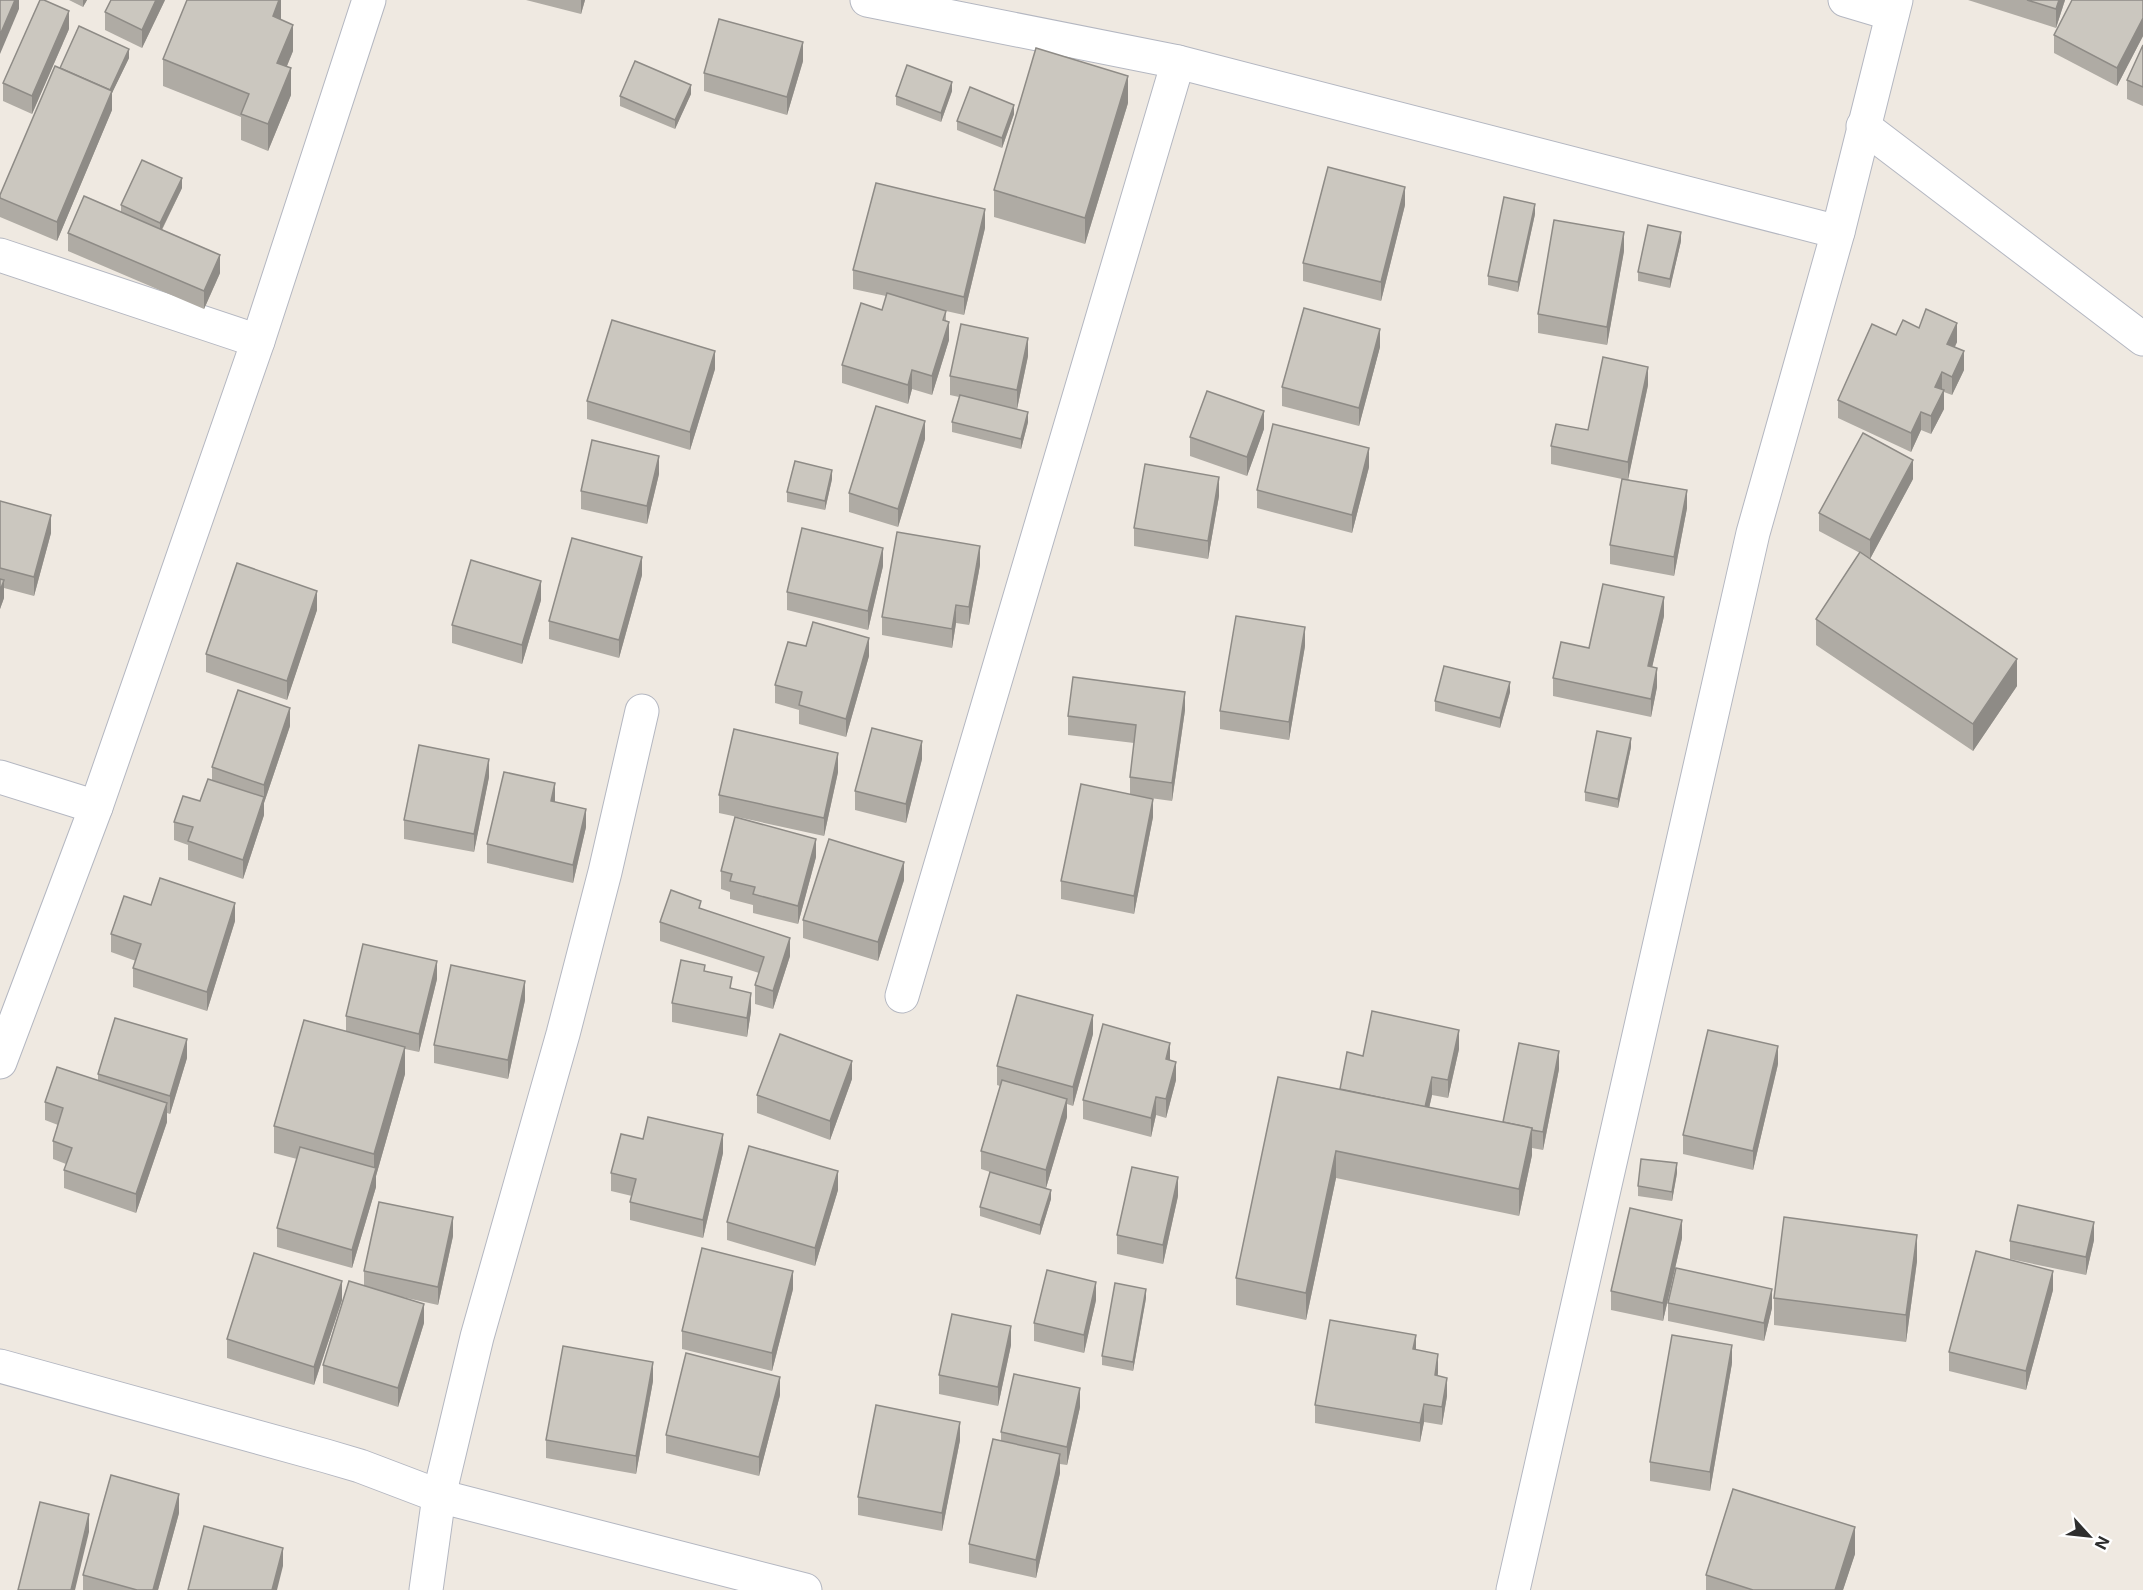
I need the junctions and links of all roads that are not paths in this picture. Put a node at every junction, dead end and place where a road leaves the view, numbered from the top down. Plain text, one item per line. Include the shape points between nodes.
1 (369, 0) edge
2 (867, 0) edge
3 (1845, 0) edge
4 (1894, 7) edge
5 (1178, 62) junction
6 (1863, 126) junction
7 (1838, 232) junction
8 (0, 255) edge
9 (2143, 339) edge
10 (258, 341) junction
11 (642, 711) dead end
12 (0, 777) edge
13 (96, 807) junction
14 (902, 996) dead end
15 (0, 1062) edge
16 (0, 1366) edge
17 (439, 1496) junction
18 (426, 1590) edge
19 (805, 1590) edge
20 (1513, 1590) edge

1 - 10 street
2 - 5 street
3 - 4 street
4 - 6 street
5 - 7 street
5 - 14 street
6 - 7 street
6 - 9 street
7 - 20 street via 1753,533
8 - 10 street
10 - 13 street
11 - 17 street via 596,907 477,1337
12 - 13 street
13 - 15 street
16 - 17 street via 360,1466
17 - 18 street
17 - 19 street

